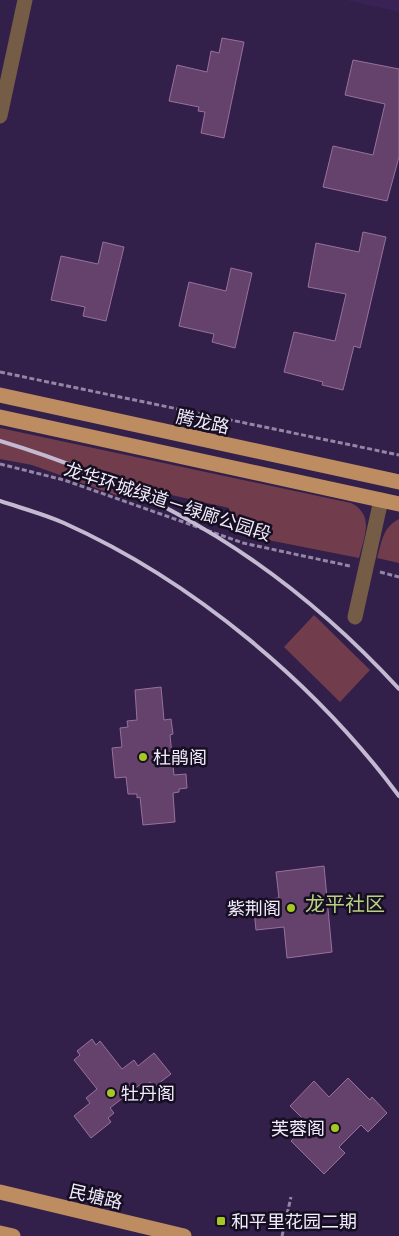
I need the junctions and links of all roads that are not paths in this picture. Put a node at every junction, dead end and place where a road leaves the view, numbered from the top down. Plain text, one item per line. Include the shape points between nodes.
1 (25, 0) edge
2 (0, 116) edge
3 (0, 395) edge
4 (0, 417) edge
5 (399, 482) edge
6 (381, 500) junction
7 (399, 504) edge
8 (355, 617) dead end
9 (0, 1192) edge
10 (0, 1233) edge
11 (13, 1236) edge
12 (184, 1236) edge

1 - 2 street
3 - 5 main road, 腾龙路
4 - 6 main road
6 - 7 main road
6 - 8 street
9 - 12 main road, 民塘路
10 - 11 main road

